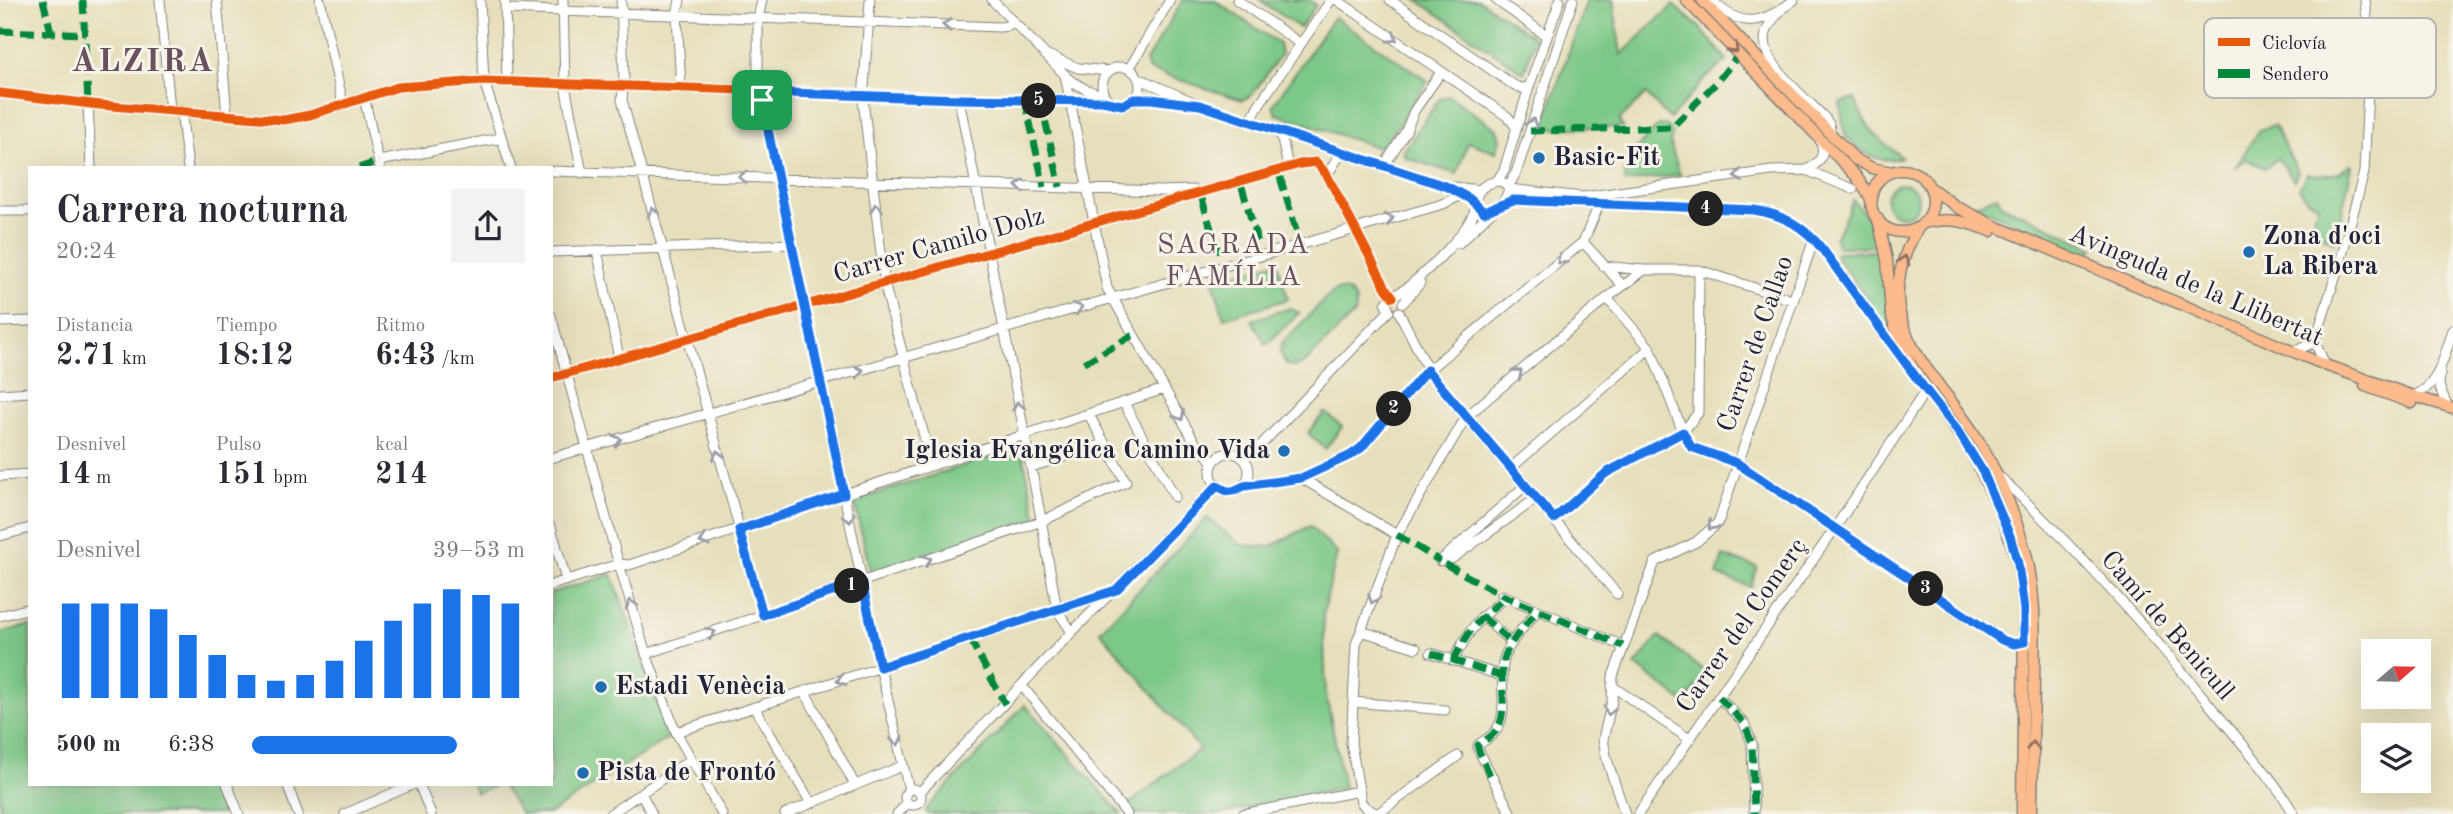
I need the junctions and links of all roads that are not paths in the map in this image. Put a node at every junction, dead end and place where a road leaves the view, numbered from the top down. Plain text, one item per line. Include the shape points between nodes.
1 (160, 0) edge
2 (217, 0) edge
3 (320, 0) edge
4 (480, 0) edge
5 (562, 0) edge
6 (621, 0) edge
7 (680, 0) edge
8 (762, 0) edge
9 (870, 0) edge
10 (992, 0) edge
11 (1170, 0) edge
12 (1237, 0) edge
13 (1331, 0) edge
14 (1337, 0) edge
15 (1390, 0) edge
16 (1496, 0) edge
17 (1560, 0) edge
18 (1573, 0) edge
19 (1686, 0) edge
20 (1702, 0) edge
21 (1713, 0) edge
22 (2365, 0) edge
23 (1791, 1) edge
24 (505, 5) edge
25 (1781, 10) junction
26 (563, 12) junction
27 (622, 14) junction
28 (677, 15) junction
29 (758, 18) junction
30 (2367, 18) edge
31 (1013, 21) junction
32 (868, 22) junction
33 (1547, 36) junction
34 (1301, 44) junction
35 (1048, 55) junction
36 (1129, 69) junction
37 (1109, 71) junction
38 (1441, 72) junction
39 (1065, 75) junction
40 (1138, 78) junction
41 (484, 81) junction
42 (508, 82) junction
43 (565, 85) junction
44 (622, 87) junction
45 (1529, 87) junction
46 (681, 88) junction
47 (759, 91) junction
48 (0, 93) edge
49 (863, 95) junction
50 (364, 97) junction
51 (2368, 98) edge
52 (959, 99) junction
53 (1134, 99) junction
54 (1108, 100) junction
55 (1071, 101) junction
56 (88, 104) junction
57 (342, 104) junction
58 (1200, 105) junction
59 (170, 110) junction
60 (181, 110) junction
61 (227, 115) junction
62 (1251, 120) junction
63 (1516, 127) junction
64 (1280, 130) junction
65 (1825, 137) junction
66 (501, 138) junction
67 (1345, 152) junction
68 (380, 164) edge
69 (91, 166) edge
70 (188, 166) edge
71 (510, 166) edge
72 (1384, 166) junction
73 (1288, 167) junction
74 (1806, 170) junction
75 (553, 171) edge
76 (1892, 172) junction
77 (582, 173) junction
78 (642, 175) junction
79 (1327, 175) junction
80 (779, 177) junction
81 (873, 181) junction
82 (1497, 181) junction
83 (975, 185) junction
84 (1448, 187) junction
85 (1088, 188) junction
86 (1509, 188) junction
87 (1931, 188) junction
88 (1853, 189) dead end
89 (1208, 190) junction
90 (1479, 190) junction
91 (1461, 195) junction
92 (1872, 200) junction
93 (1504, 202) junction
94 (1476, 204) junction
95 (1599, 205) junction
96 (1493, 210) junction
97 (0, 211) edge
98 (28, 211) edge
99 (1878, 219) junction
100 (1095, 223) junction
101 (1920, 225) junction
102 (1354, 228) junction
103 (1814, 239) junction
104 (1583, 242) junction
105 (793, 244) junction
106 (597, 250) junction
107 (664, 250) junction
108 (553, 252) edge
109 (989, 253) junction
110 (1604, 266) junction
111 (1644, 270) junction
112 (1699, 270) junction
113 (884, 282) junction
114 (1623, 286) junction
115 (1111, 298) junction
116 (1607, 298) junction
117 (1792, 300) junction
118 (1396, 304) junction
119 (805, 305) junction
120 (28, 321) edge
121 (0, 322) edge
122 (553, 324) edge
123 (1004, 329) junction
124 (2453, 330) edge
125 (687, 340) junction
126 (2315, 342) junction
127 (1650, 348) junction
128 (2293, 352) junction
129 (619, 358) junction
130 (905, 358) junction
131 (2325, 365) junction
132 (2440, 369) junction
133 (1427, 370) junction
134 (566, 373) junction
135 (553, 376) edge
136 (821, 382) junction
137 (1164, 389) junction
138 (1926, 390) junction
139 (28, 392) edge
140 (0, 394) edge
141 (2413, 397) junction
142 (1124, 403) junction
143 (1942, 410) junction
144 (2451, 410) edge
145 (707, 414) junction
146 (1089, 415) junction
147 (1466, 417) junction
148 (1683, 432) junction
149 (1025, 436) junction
150 (1104, 444) junction
151 (588, 448) junction
152 (553, 457) edge
153 (1244, 458) junction
154 (1214, 462) junction
155 (1737, 463) junction
156 (932, 466) junction
157 (1031, 467) junction
158 (1512, 467) junction
159 (28, 474) edge
160 (1997, 475) junction
161 (0, 476) edge
162 (1249, 477) junction
163 (1301, 478) junction
164 (1263, 483) junction
165 (1527, 485) junction
166 (1217, 486) junction
167 (1244, 486) junction
168 (844, 494) junction
169 (1175, 497) dead end
170 (1537, 498) junction
171 (1554, 519) junction
172 (1042, 521) junction
173 (1835, 528) junction
174 (28, 529) edge
175 (739, 530) junction
176 (553, 534) edge
177 (1397, 535) junction
178 (0, 536) edge
179 (619, 564) junction
180 (566, 580) junction
181 (862, 582) junction
182 (553, 584) edge
183 (1116, 590) junction
184 (1618, 594) dead end
185 (28, 609) edge
186 (1057, 610) junction
187 (1536, 611) junction
188 (763, 615) junction
189 (0, 616) edge
190 (1482, 616) junction
191 (1361, 631) junction
192 (1072, 632) junction
193 (2024, 642) junction
194 (1512, 643) junction
195 (1623, 646) junction
196 (1416, 648) dead end
197 (1431, 653) dead end
198 (646, 654) junction
199 (1453, 661) junction
200 (880, 667) junction
201 (1502, 676) junction
202 (1022, 685) junction
203 (1612, 686) junction
204 (805, 692) junction
205 (1719, 697) junction
206 (1353, 702) junction
207 (754, 707) junction
208 (1445, 710) dead end
209 (676, 732) junction
210 (1689, 740) junction
211 (1458, 756) dead end
212 (690, 760) junction
213 (902, 766) junction
214 (855, 785) junction
215 (228, 786) edge
216 (288, 786) edge
217 (411, 786) edge
218 (417, 786) edge
219 (909, 790) junction
220 (1359, 791) junction
221 (640, 793) junction
222 (919, 793) junction
223 (811, 803) junction
224 (913, 807) edge
225 (239, 814) edge
226 (298, 814) edge
227 (345, 814) edge
228 (431, 814) edge
229 (610, 814) edge
230 (652, 814) edge
231 (722, 814) edge
232 (785, 814) edge
233 (897, 814) edge
234 (1128, 814) edge
235 (1243, 814) edge
236 (1377, 814) edge
237 (1511, 814) edge
238 (1625, 814) edge
239 (1638, 814) edge
240 (1755, 814) edge
241 (2022, 814) edge
242 (2032, 814) edge
243 (2294, 814) edge

1 - 59 street
2 - 61 street
3 - 57 street
4 - 41 street
5 - 26 street
6 - 27 street
7 - 28 street
8 - 29 street
9 - 32 street
10 - 31 street
11 - 36 street
12 - 34 street
13 - 34 street
14 -> 38 street
15 - 45 street via 1515,86
16 - 33 street
17 - 33 street
86 -> 18 street
19 -> 65 main road
20 - 65 main road
21 - 25 street via 1729,15 1747,20
22 - 30 street
23 - 25 street
24 - 26 street
24 - 42 street
25 - 65 street via 1765,34 1770,60 1825,118 1829,124
26 - 27 street
26 - 43 street
27 - 28 street
27 - 44 street
28 - 29 street
28 - 46 street
29 - 32 street
29 - 47 street
31 -> 32 street via 1004,27
31 - 35 street
32 - 49 street
33 - 45 street
34 - 62 street
35 - 37 street via 1078,68
35 - 39 street
36 - 37 street
36 - 40 street
37 - 54 street via 1102,86
38 - 63 street
38 - 72 street via 1413,111
39 - 54 street
39 - 55 street
40 - 53 street
40 - 58 street
41 - 42 street
41 - 50 street via 398,88
41 - 66 street
42 - 43 street
43 - 44 street
43 - 77 street
44 - 46 street
44 - 78 street
45 - 63 street
46 - 47 street
47 - 49 street
47 - 80 street
48 - 56 street
49 - 52 street
49 - 81 street
50 - 57 street
50 - 68 street
51 - 126 street via 2364,172
52 - 55 street
52 - 83 street
53 - 54 street via 1122,105
53 - 58 street
54 - 55 street
55 - 85 street
56 - 59 street
56 - 69 street
57 - 61 street via 288,120
58 - 62 street
59 - 60 street
60 - 61 street
60 - 70 street
62 - 64 street
63 - 82 street
64 - 67 street
64 - 73 street
65 - 74 street via 1822,158
65 - 76 main road via 1863,164
65 - 92 main road
66 - 68 street
66 - 71 street
67 - 72 street
67 - 79 street
72 - 84 street
73 - 79 street via 1316,162
73 - 89 street
74 -> 86 street via 1583,197
74 - 88 street
75 - 77 street
76 - 87 main road via 1910,171
76 - 92 main road via 1876,185
77 - 78 street
80 -> 78 street
107 -> 78 street
79 - 102 street
80 - 81 street
80 - 105 street
81 - 83 street
113 -> 81 street
82 - 86 street
82 - 90 street
85 -> 83 street
83 - 109 street
84 - 90 street
84 - 91 street
85 - 89 street
85 - 100 street
86 - 93 street
87 - 101 main road via 1931,211
87 - 128 main road, Avinguda de la Llibertat via 1994,226
89 - 100 street, Carrer Camilo Dolz
90 - 94 street
91 - 94 street
102 -> 91 street
92 - 99 main road
93 - 95 street
93 - 96 street
94 - 96 street via 1484,212
94 - 118 street via 1472,218 1453,242
95 - 103 street via 1754,210 1783,217
95 - 104 street
96 - 118 street
97 - 98 street
99 - 101 main road via 1896,231
99 - 143 main road via 1889,299 1902,349
100 - 109 street, Carrer Camilo Dolz
100 - 115 street
101 - 144 main road, Avinguda de la Llibertat via 1942,219 1966,222 2389,396
160 -> 101 main road via 1965,420 1919,361 1904,328 1899,276
102 - 115 street
102 - 118 street
103 - 117 street, Carrer de Callao
103 - 138 street
104 - 110 street
104 -> 133 street
105 - 107 street
105 - 119 street
106 - 107 street
106 - 108 street
106 - 129 street
107 - 125 street
109 - 113 street, Carrer Camilo Dolz
109 - 123 street
110 - 111 street
110 - 114 street
111 - 112 street
111 - 114 street
112 - 117 street
112 - 148 street via 1698,413
113 - 119 street, Carrer Camilo Dolz
113 - 130 street
114 - 116 street
123 -> 115 street
115 - 137 street
116 - 127 street
147 -> 116 street
117 - 155 street, Carrer de Callao
118 - 133 street
118 - 153 street
119 - 125 street, Carrer Camilo Dolz
119 - 136 street
120 - 121 street
122 - 134 street
123 - 130 street
149 -> 123 street
124 - 132 street
125 - 129 street, Carrer Camilo Dolz
125 - 145 street
126 - 128 street
126 - 131 street
127 - 148 street
127 - 158 street
128 - 131 main road, Avinguda de la Llibertat
129 - 134 street, Carrer Camilo Dolz
136 -> 130 street
130 - 156 street
131 - 141 main road, Avinguda de la Llibertat
132 - 141 street via 2426,390
132 - 144 street via 2439,386
133 - 147 street
133 - 163 street via 1361,448
134 - 135 street, Carrer Camilo Dolz
134 - 151 street
136 - 145 street
136 - 168 street
137 - 142 street
137 -> 154 street via 1197,446
138 - 143 street
138 - 173 street, Carrer del Comerç
139 - 140 street
141 - 144 main road, Avinguda de la Llibertat
142 - 146 street
142 - 169 street
143 - 193 main road via 1983,472 2010,536 2022,586
151 -> 145 street
175 -> 145 street
146 - 149 street
146 - 150 street
147 - 158 street
147 - 177 street
148 - 155 street via 1691,447
148 - 171 street via 1606,473
149 - 156 street
149 - 157 street
150 - 157 street
150 - 172 street via 1126,482
151 - 152 street
151 - 179 street
153 - 154 street via 1228,453
153 - 162 street
154 - 166 street via 1211,474
155 - 173 street
155 -> 195 street, Carrer de Callao via 1714,528 1696,542 1658,558 1652,566
156 - 168 street
157 - 172 street
158 - 165 street
159 - 161 street
242 -> 160 main road via 2034,594 2022,538
160 - 243 street, Camí de Benicull via 2118,597 2272,781
162 - 164 street
162 - 167 street
163 - 164 street
163 - 177 street
164 - 167 street
165 - 170 street
165 - 170 street via 1443,563
166 - 167 street via 1227,491
166 - 183 street
168 - 175 street
168 -> 181 street
170 - 171 street
171 - 184 street
181 -> 172 street
172 - 186 street
173 - 193 street via 2002,640
173 - 205 street, Carrer del Comerç
174 - 178 street
175 -> 179 street via 629,565
175 - 188 street
176 - 180 street
177 -> 191 street
179 - 180 street
198 -> 179 street
180 - 182 street
181 - 188 street
181 - 200 street
183 - 186 street
183 - 192 street
185 - 189 street
186 - 192 street
186 - 200 street
187 - 190 street via 1504,596
187 - 194 street
187 - 195 street
198 -> 188 street
190 - 194 street
190 - 199 street via 1469,629
191 - 196 street
191 - 206 street via 1356,644
192 - 202 street
193 - 241 main road
194 - 201 street via 1504,657
195 - 203 street, Carrer de Callao
197 - 199 street
198 - 209 street
199 - 201 street
200 -> 204 street
200 -> 213 street
201 - 237 street via 1503,712 1498,727 1478,750
202 - 222 street
202 - 234 street
203 - 210 street
203 -> 238 street, Carrer de Callao via 1603,747
204 - 207 street
204 - 214 street
205 - 210 street, Carrer del Comerç
205 - 240 street via 1744,723 1752,743
206 - 208 street
206 - 220 street via 1351,743
207 - 209 street
207 - 223 street
209 - 212 street
210 - 239 street, Carrer del Comerç
211 - 236 street
212 - 221 street
212 - 231 street
213 - 214 street
213 - 219 street
214 - 223 street
215 - 225 street
216 - 226 street
217 - 227 street
218 - 228 street
219 - 222 street
219 - 224 street via 905,797
220 - 235 street
220 - 236 street via 1365,807
221 - 229 street
221 - 230 street
222 - 224 street via 920,800
223 - 232 street
224 - 233 street

